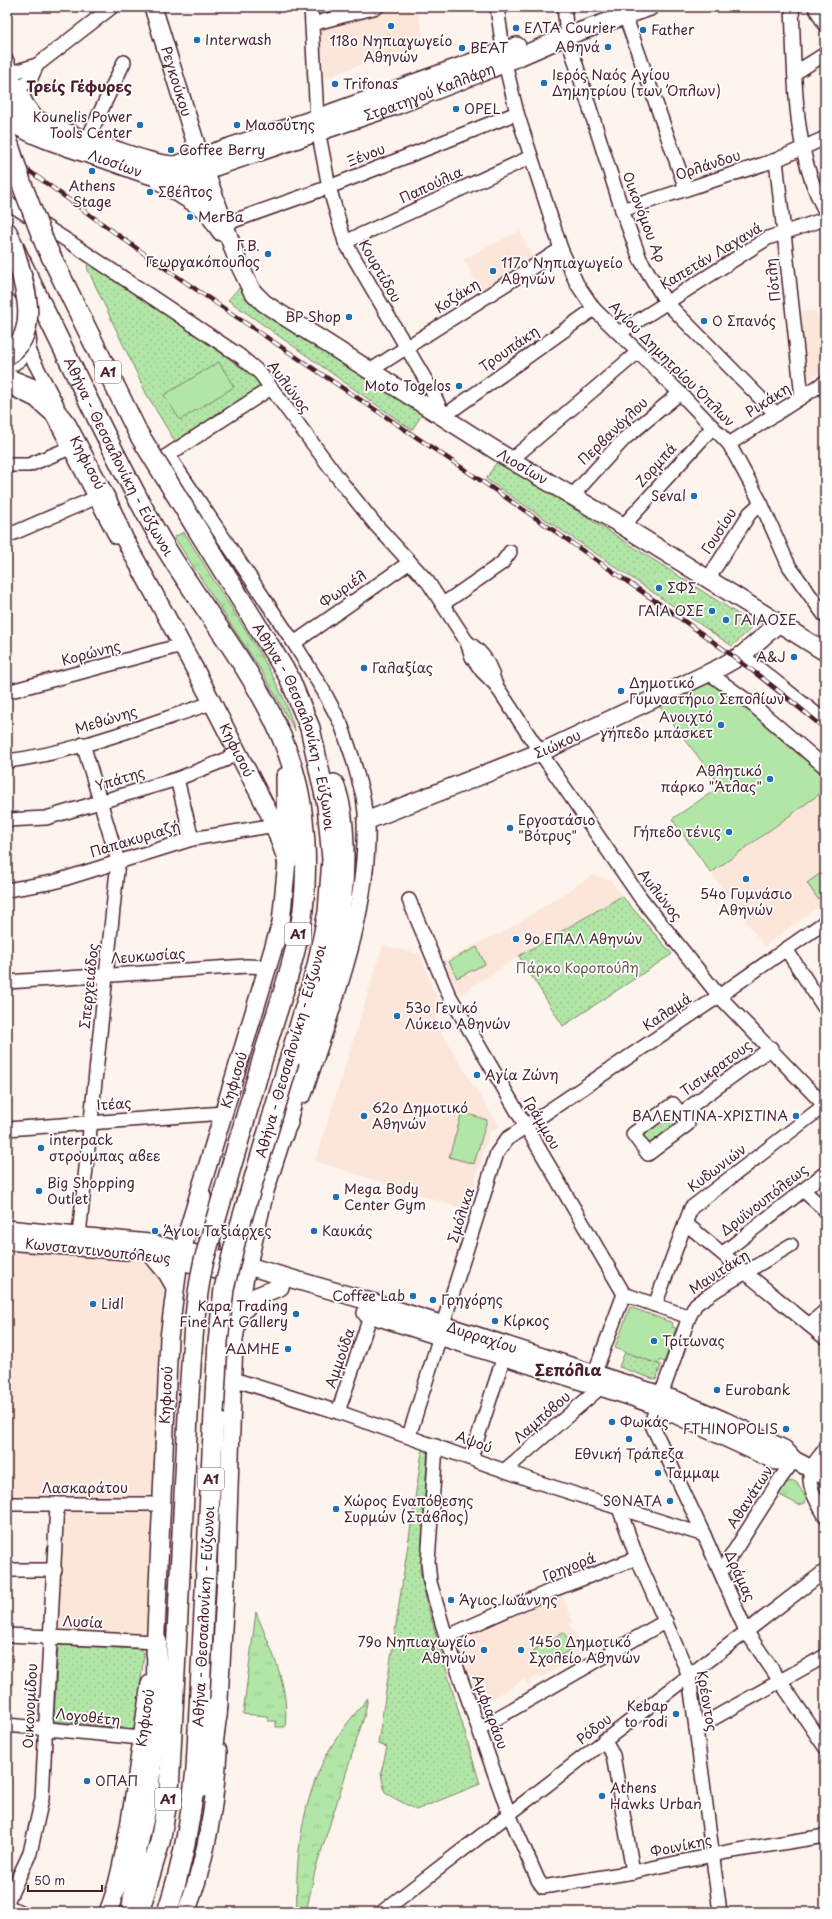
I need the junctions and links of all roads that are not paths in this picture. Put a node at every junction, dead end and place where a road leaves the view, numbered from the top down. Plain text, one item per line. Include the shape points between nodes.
1 (112, 7) edge
2 (152, 7) edge
3 (311, 7) edge
4 (377, 7) edge
5 (497, 7) edge
6 (564, 7) edge
7 (650, 7) edge
8 (792, 7) edge
9 (815, 7) edge
10 (623, 11) edge
11 (312, 24) junction
12 (825, 25) edge
13 (566, 31) junction
14 (825, 54) edge
15 (504, 57) junction
16 (124, 62) dead end
17 (37, 65) junction
18 (9, 69) edge
19 (795, 74) junction
20 (13, 105) edge
21 (517, 113) junction
22 (319, 125) junction
23 (14, 134) edge
24 (825, 138) edge
25 (87, 140) junction
26 (803, 148) junction
27 (531, 157) junction
28 (776, 160) junction
29 (200, 168) junction
30 (147, 175) junction
31 (329, 187) junction
32 (686, 189) junction
33 (7, 202) edge
34 (622, 210) junction
35 (207, 211) junction
36 (825, 211) edge
37 (825, 219) edge
38 (225, 224) junction
39 (784, 232) junction
40 (10, 239) edge
41 (345, 242) junction
42 (561, 249) junction
43 (238, 262) junction
44 (7, 302) edge
45 (666, 302) junction
46 (7, 309) edge
47 (594, 309) junction
48 (12, 321) junction
49 (619, 333) junction
50 (7, 339) edge
51 (407, 348) junction
52 (28, 349) junction
53 (638, 352) junction
54 (7, 355) edge
55 (7, 365) edge
56 (371, 370) junction
57 (7, 377) edge
58 (825, 382) edge
59 (7, 386) edge
60 (271, 388) junction
61 (680, 393) junction
62 (802, 397) junction
63 (776, 414) junction
64 (444, 416) junction
65 (60, 420) junction
66 (713, 427) junction
67 (729, 444) junction
68 (70, 448) junction
69 (511, 460) junction
70 (7, 465) edge
71 (572, 496) junction
72 (95, 498) junction
73 (761, 503) junction
74 (199, 517) junction
75 (623, 526) junction
76 (7, 536) edge
77 (510, 552) dead end
78 (410, 562) junction
79 (708, 579) junction
80 (443, 604) junction
81 (825, 616) edge
82 (779, 623) junction
83 (294, 643) junction
84 (180, 646) junction
85 (824, 649) edge
86 (742, 655) junction
87 (709, 673) junction
88 (7, 692) edge
89 (212, 703) junction
90 (825, 721) edge
91 (310, 728) junction
92 (280, 736) junction
93 (83, 744) junction
94 (237, 750) junction
95 (540, 752) junction
96 (7, 761) edge
97 (825, 767) edge
98 (177, 779) junction
99 (100, 802) junction
100 (7, 820) edge
101 (366, 821) junction
102 (274, 825) junction
103 (192, 839) junction
104 (118, 861) junction
105 (287, 861) junction
106 (7, 890) edge
107 (409, 900) dead end
108 (825, 922) edge
109 (786, 949) junction
110 (267, 967) junction
111 (106, 975) junction
112 (7, 982) edge
113 (719, 996) junction
114 (825, 1009) edge
115 (771, 1048) junction
116 (825, 1105) edge
117 (224, 1113) junction
118 (680, 1114) dead end
119 (91, 1122) junction
120 (526, 1127) junction
121 (7, 1128) edge
122 (283, 1135) junction
123 (825, 1173) edge
124 (202, 1182) junction
125 (803, 1190) junction
126 (262, 1203) junction
127 (825, 1210) edge
128 (191, 1216) junction
129 (685, 1223) junction
130 (7, 1229) edge
131 (256, 1233) junction
132 (79, 1235) junction
133 (7, 1241) edge
134 (790, 1246) dead end
135 (150, 1249) junction
136 (723, 1253) junction
137 (180, 1255) junction
138 (220, 1259) junction
139 (206, 1268) junction
140 (247, 1271) junction
141 (746, 1272) junction
142 (281, 1281) junction
143 (175, 1287) junction
144 (624, 1294) junction
145 (655, 1305) junction
146 (825, 1311) edge
147 (371, 1314) junction
148 (239, 1315) junction
149 (689, 1317) junction
150 (171, 1325) junction
151 (809, 1325) junction
152 (442, 1330) junction
153 (825, 1338) edge
154 (234, 1339) junction
155 (504, 1356) junction
156 (233, 1379) junction
157 (598, 1380) junction
158 (658, 1400) junction
159 (338, 1412) junction
160 (410, 1436) junction
161 (436, 1446) junction
162 (825, 1449) edge
163 (471, 1458) junction
164 (794, 1460) junction
165 (504, 1470) junction
166 (818, 1472) edge
167 (7, 1504) edge
168 (58, 1504) junction
169 (163, 1504) junction
170 (619, 1508) junction
171 (825, 1516) edge
172 (704, 1535) junction
173 (637, 1558) junction
174 (7, 1570) edge
175 (55, 1570) junction
176 (825, 1570) edge
177 (721, 1572) junction
178 (666, 1620) junction
179 (746, 1631) junction
180 (7, 1635) edge
181 (50, 1636) junction
182 (446, 1637) junction
183 (157, 1642) junction
184 (825, 1656) edge
185 (689, 1675) junction
186 (780, 1682) junction
187 (218, 1704) junction
188 (7, 1725) edge
189 (45, 1728) junction
190 (480, 1728) junction
191 (696, 1728) junction
192 (141, 1738) junction
193 (604, 1740) junction
194 (825, 1747) edge
195 (509, 1814) junction
196 (190, 1822) junction
197 (825, 1836) edge
198 (713, 1855) junction
199 (633, 1872) junction
200 (543, 1887) joint
201 (7, 1902) edge
202 (7, 1906) edge
203 (20, 1912) edge
204 (108, 1912) edge
205 (132, 1912) edge
206 (139, 1912) edge
207 (167, 1912) edge
208 (186, 1912) edge
209 (382, 1912) edge
210 (720, 1912) edge

1 - 17 street
2 - 29 main road, Ρεγκούκου
3 - 11 street, Κουρτίδου
4 - 11 street
5 - 15 street, Αγίου Δημητρίου Όπλων
6 - 13 street, Οικονόμου Αρ
7 - 10 main road, Στρατηγού Καλλάρη
8 - 19 street
9 - 12 street
10 - 13 main road, Στρατηγού Καλλάρη
10 - 32 street
11 - 22 street, Κουρτίδου
13 - 15 main road, Στρατηγού Καλλάρη
13 - 34 street, Οικονόμου Αρ
14 - 19 street
15 - 21 street, Αγίου Δημητρίου Όπλων
15 - 22 main road, Στρατηγού Καλλάρη via 398,106
16 - 25 street
17 - 18 street
17 - 20 street
18 - 20 street
19 - 26 street
20 - 23 main road, Λιοσίων
20 - 25 main road, Λιοσίων via 36,119
21 - 27 street, Αγίου Δημητρίου Όπλων
21 - 31 street, Ξένου
22 - 29 main road, Στρατηγού Καλλάρη
22 - 31 street, Κουρτίδου
23 - 30 main road, Λιοσίων via 40,138
23 - 74 highway, Αθήνα - Θεσσαλονίκη - Εύζωνοι / Α1, bridge via 23,188 45,244 138,434
24 - 26 street, Ορλάνδου
25 - 29 main road, Λιοσίων via 166,164
26 - 28 street, Ορλάνδου
26 - 36 street via 810,175
27 - 41 street, Παπούλια
27 - 42 street, Αγίου Δημητρίου Όπλων
28 - 32 street, Ορλάνδου
28 - 39 street, Πότλη
29 - 30 main road, Λιοσίων via 176,179
29 - 35 main road, Λιοσίων via 198,195
29 - 38 main road, Λιοσίων
30 - 35 main road
31 - 38 street, Ξένου
31 - 41 street, Κουρτίδου
32 - 34 street, Ορλάνδου
33 - 60 street, Αυλώνος via 240,356 260,372
34 - 45 street, Οικονόμου Αρ via 640,259
35 - 43 main road, Λιοσίων
37 - 39 street, Καπετάν Λαχανά
38 - 43 main road, Λιοσίων
39 - 45 street, Καπετάν Λαχανά via 768,238
39 - 62 street, Πότλη
40 - 54 highway, bridge via 26,292 28,311 26,326 20,340 16,348
40 - 92 highway, Αθήνα - Θεσσαλονίκη - Εύζωνοι / Α1, bridge via 111,446 162,542 241,662 265,702
41 - 51 street, Κουρτίδου
42 - 47 street, Αγίου Δημητρίου Όπλων via 577,284
42 - 51 street, Κοζάκη
43 - 56 main road, Λιοσίων via 252,291 264,303
44 - 52 main road via 23,326
45 - 49 street, Καπετάν Λαχανά
45 - 63 street, Οικονόμου Αρ
46 - 48 street, Κηφισού
47 - 49 street, Αγίου Δημητρίου Όπλων
47 - 64 street, Τρουπάκη
48 - 50 street via 12,330
48 - 52 street, Κηφισού
49 - 53 street, Αγίου Δημητρίου Όπλων
51 - 56 street, Κοζάκη
51 - 64 street, Κουρτίδου
52 - 55 main road
52 - 65 street, Κηφισού
53 - 61 street, Αγίου Δημητρίου Όπλων
53 - 69 street
56 - 64 main road, Λιοσίων
57 - 65 main road via 34,388 47,399
58 - 62 street, Ρικάκη
59 - 65 street via 35,400
60 - 74 street via 168,455
60 - 78 street, Αυλώνος via 342,483
61 - 66 street, Αγίου Δημητρίου Όπλων
61 - 71 street, Περβανόγλου via 624,439
62 - 63 street, Ρικάκη
63 - 67 street, Ρικάκη
64 - 69 main road, Λιοσίων
65 - 68 street, Κηφισού
65 - 84 main road, Κηφισού via 108,503
66 - 67 street, Αγίου Δημητρίου Όπλων
66 - 75 street, Ζορμπά
67 - 73 street, Αγίου Δημητρίου Όπλων
68 - 70 street via 29,465
68 - 72 street, Κηφισού
69 - 71 main road, Λιοσίων
71 - 75 main road, Λιοσίων
72 - 76 street
72 - 84 street, Κηφισού
73 - 79 street, Γουσίου via 750,513
73 - 81 street, Αγίου Δημητρίου Όπλων via 789,566
74 - 83 street
74 - 91 highway, Αθήνα - Θεσσαλονίκη - Εύζωνοι / Α1 via 289,677
75 - 79 main road, Λιοσίων
77 - 80 street via 502,563
78 - 80 street, Αυλώνος
78 - 83 street, Φωριέλ
79 - 82 main road, Λιοσίων
80 - 95 street, Αυλώνος via 467,642 472,656 495,684
82 - 85 main road, Λιοσίων
82 - 86 main road, Σιώκου
83 - 101 street via 341,724 363,796
84 - 88 street, Κορώνης
84 - 89 main road, Κηφισού
86 - 87 main road, Σιώκου
86 - 90 street
87 - 95 main road, Σιώκου
87 - 97 street via 753,705
89 - 93 street, Μεθώνης
89 - 94 main road, Κηφισού
91 - 122 highway via 330,771 341,810 344,888 329,972
91 - 196 highway, Αθήνα - Θεσσαλονίκη - Εύζωνοι / Α1, bridge via 327,805 332,859 331,887 317,966 236,1239 224,1289 218,1342 199,1738
92 - 105 highway via 287,783
92 - 206 highway, Αθήνα - Θεσσαλονίκη - Εύζωνοι / Α1, bridge via 292,768 302,810 306,859 302,910 292,960 211,1233 198,1286 192,1338 169,1791 166,1818
93 - 96 street, Μεθώνης
93 - 99 street, Σπερχειάδος
94 - 98 street, Υπάτης via 225,760
94 - 102 main road, Κηφισού
95 - 101 main road, Σιώκου
95 - 113 street, Αυλώνος via 640,897
98 - 99 street, Υπάτης
98 - 103 street
99 - 100 street, Υπάτης via 46,818
99 - 104 street, Σπερχειάδος
101 - 122 main road via 365,875 348,950 333,1006 301,1099
102 - 103 street, Παπακυριαζή
102 - 105 main road, Κηφισού
103 - 104 street, Παπακυριαζή
104 - 106 street, Παπακυριαζή via 54,882
104 - 111 street, Σπερχειάδος
105 - 110 main road, Κηφισού via 280,923
107 - 120 street, Γράμμου via 448,993
108 - 109 street, Καλαμά
109 - 113 street, Καλαμά
109 - 114 street
110 - 111 street, Λευκωσίας
110 - 117 main road, Κηφισού
111 - 112 street, Λευκωσίας
111 - 119 street, Σπερχειάδος
113 - 115 street, Αυλώνος
113 - 120 street, Καλαμά
115 - 116 street, Αυλώνος
115 - 118 street, Τισικρατους
116 - 129 street, Κυδωνιών via 691,1208
117 - 119 street, Ιτέας
117 - 124 main road, Κηφισού
119 - 121 street, Ιτέας
119 - 132 street, Σπερχειάδος
120 - 144 street, Γράμμου
120 - 152 street, Σμόλικα via 507,1139 497,1153
122 - 126 main road
123 - 125 street, Δρυϊνουπόλεως
124 - 128 main road, Κηφισού
124 - 138 main road via 203,1221 209,1240
125 - 127 street
125 - 136 street, Δρυϊνουπόλεως
126 - 131 main road
126 - 138 main road
128 - 135 main road via 173,1234
128 - 137 main road, Κηφισού
129 - 136 street
129 - 145 street, Κυδωνιών
130 - 132 main road, Κωνσταντινουπόλεως
131 - 140 main road
131 - 142 main road via 263,1257
132 - 135 main road, Κωνσταντινουπόλεως
133 - 135 main road, Κωνσταντινουπόλεως
134 - 141 street, Μανιτάκη
135 - 137 main road, Κωνσταντινουπόλεως
135 - 143 main road
136 - 141 street
137 - 138 main road
137 - 139 main road
137 - 143 main road, Κηφισού
138 - 139 main road
138 - 140 main road
139 - 140 main road
139 - 150 main road via 183,1288
139 - 154 main road via 218,1282 226,1298
140 - 142 main road, Δυρραχίου
140 - 148 main road
141 - 149 street, Μανιτάκη via 696,1304
141 - 151 street
142 - 147 main road, Δυρραχίου
142 - 148 main road via 257,1296
142 - 152 main road, Δυρραχίου
143 - 150 main road, Κηφισού
144 - 145 street
144 - 157 street
145 - 149 street
146 - 151 street
147 - 152 main road, Δυρραχίου
147 - 159 street, Αμμούδα
148 - 154 main road
149 - 158 street, Μανιτάκη
150 - 169 main road, Κηφισού
151 - 153 street
152 - 155 main road, Δυρραχίου
152 - 157 main road, Δυρραχίου
152 - 160 street, Σμόλικα
154 - 156 main road
155 - 157 main road, Δυρραχίου
155 - 163 street
156 - 159 street, Αψού
156 - 187 main road via 226,1576
157 - 158 main road, Δυρραχίου
157 - 165 street, Λαμπόβου
158 - 164 main road, Δυρραχίου via 725,1421 784,1449
158 - 172 street, Δράμας via 651,1423
159 - 160 street, Αψού
160 - 161 street, Αψού
161 - 163 street, Αψού
161 - 182 street, Αμφιαράου via 428,1562 430,1582
162 - 166 street
163 - 165 street, Αψού
164 - 166 main road, Δυρραχίου
164 - 177 street, Αθανάτων
165 - 170 street, Αψού
166 - 171 street via 811,1486
167 - 168 street, Λασκαράτου
168 - 169 street, Λασκαράτου
168 - 175 street, Οικονομίδου
169 - 183 main road, Κηφισού
170 - 172 street, Αψού
170 - 173 street, Κρέοντος
172 - 177 street, Δράμας
173 - 178 street, Κρέοντος
173 - 182 street, Γρηγορά via 550,1591
174 - 175 street
175 - 181 street, Οικονομίδου
176 - 179 street, Ρόδου
177 - 179 street, Δράμας
178 - 185 street, Κρέοντος
178 - 190 street
179 - 185 street, Ρόδου
179 - 186 street, Δράμας
180 - 181 street, Λυσία
181 - 183 street, Λυσία
181 - 189 street, Οικονομίδου
182 - 190 street, Αμφιαράου
183 - 192 main road, Κηφισού
183 - 205 highway via 155,1724 148,1800 137,1849
184 - 186 street
185 - 191 street, Κρέοντος
185 - 193 street, Ρόδου
186 - 191 street
186 - 194 street, Δράμας
187 - 196 highway via 212,1754
187 - 208 main road via 218,1753 214,1800 193,1895
188 - 189 street, Λογοθέτη
189 - 192 street, Λογοθέτη
189 - 201 street, Οικονομίδου via 42,1799 35,1834 30,1853
190 - 195 street, Αμφιαράου
191 - 198 street, Κρέοντος
192 - 204 main road, Κηφισού via 136,1792 114,1899
193 - 195 street, Ρόδου
193 - 199 street via 613,1755
195 - 200 street, Αμφιαράου
195 - 209 street, Ρόδου
196 - 207 highway, Αθήνα - Θεσσαλονίκη - Εύζωνοι / Α1 via 179,1874
197 - 198 street, Φοινίκης
198 - 199 street, Φοινίκης
198 - 210 street, Κρέοντος
199 - 200 street, Φοινίκης
202 - 203 street

